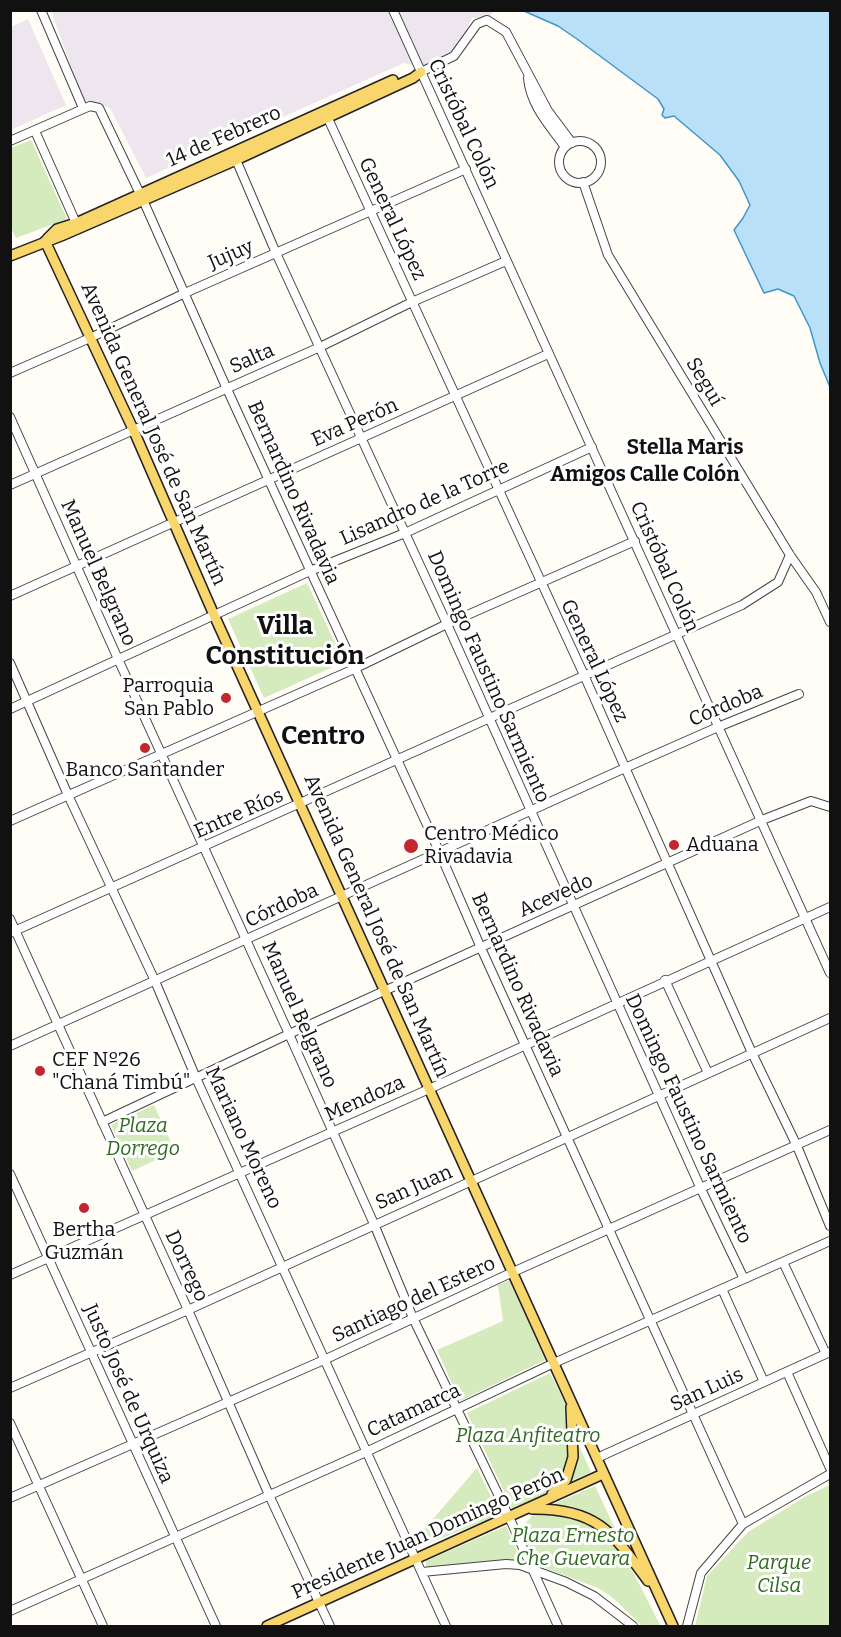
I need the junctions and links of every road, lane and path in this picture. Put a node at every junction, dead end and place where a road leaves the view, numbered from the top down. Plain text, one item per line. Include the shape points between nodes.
1 (41, 10) edge
2 (393, 10) edge
3 (421, 72) junction
4 (87, 107) junction
5 (325, 114) junction
6 (35, 131) junction
7 (10, 141) edge
8 (569, 145) junction
9 (234, 156) junction
10 (466, 169) junction
11 (583, 182) junction
12 (142, 197) junction
13 (370, 210) junction
14 (76, 222) junction
15 (45, 241) junction
16 (12, 252) edge
17 (276, 253) junction
18 (506, 261) junction
19 (185, 293) junction
20 (412, 302) junction
21 (90, 338) junction
22 (320, 347) junction
23 (548, 354) junction
24 (10, 373) edge
25 (227, 388) junction
26 (456, 396) junction
27 (10, 417) edge
28 (132, 429) junction
29 (361, 438) junction
30 (592, 447) junction
31 (36, 474) junction
32 (269, 481) junction
33 (10, 485) edge
34 (498, 489) junction
35 (174, 523) junction
36 (405, 533) junction
37 (635, 541) junction
38 (789, 555) junction
39 (78, 567) junction
40 (310, 571) junction
41 (540, 582) junction
42 (10, 596) edge
43 (214, 615) junction
44 (831, 622) edge
45 (447, 624) junction
46 (676, 633) junction
47 (118, 659) junction
48 (10, 663) edge
49 (354, 669) junction
50 (584, 675) junction
51 (798, 694) dead end
52 (28, 701) junction
53 (10, 709) edge
54 (259, 711) junction
55 (488, 718) junction
56 (718, 727) junction
57 (162, 754) junction
58 (397, 760) junction
59 (625, 768) junction
60 (68, 795) junction
61 (301, 805) junction
62 (831, 807) edge
63 (530, 811) junction
64 (10, 820) edge
65 (762, 820) junction
66 (204, 846) junction
67 (439, 851) junction
68 (667, 864) junction
69 (112, 889) junction
70 (343, 896) junction
71 (573, 906) junction
72 (831, 906) edge
73 (806, 918) junction
74 (10, 919) edge
75 (13, 932) edge
76 (247, 940) junction
77 (481, 948) junction
78 (711, 960) junction
79 (831, 973) edge
80 (665, 980) junction
81 (155, 981) junction
82 (385, 992) junction
83 (616, 1002) junction
84 (831, 1018) edge
85 (58, 1024) junction
86 (289, 1034) junction
87 (526, 1044) junction
88 (10, 1046) edge
89 (752, 1053) junction
90 (708, 1073) junction
91 (196, 1078) junction
92 (429, 1089) junction
93 (658, 1095) junction
94 (102, 1122) junction
95 (831, 1130) edge
96 (332, 1132) junction
97 (567, 1138) junction
98 (797, 1146) junction
99 (241, 1173) junction
100 (10, 1174) edge
101 (472, 1180) junction
102 (701, 1190) junction
103 (145, 1216) junction
104 (374, 1224) junction
105 (831, 1226) edge
106 (610, 1230) junction
107 (831, 1241) edge
108 (50, 1257) junction
109 (783, 1262) junction
110 (283, 1266) junction
111 (513, 1272) junction
112 (10, 1275) edge
113 (744, 1279) junction
114 (722, 1289) junction
115 (188, 1310) junction
116 (413, 1318) junction
117 (651, 1321) junction
118 (91, 1351) junction
119 (828, 1353) edge
120 (326, 1359) junction
121 (554, 1363) junction
122 (787, 1372) junction
123 (764, 1382) junction
124 (10, 1388) edge
125 (571, 1399) junction
126 (228, 1402) junction
127 (457, 1409) junction
128 (694, 1415) junction
129 (10, 1423) edge
130 (132, 1443) junction
131 (366, 1452) junction
132 (597, 1458) junction
133 (831, 1468) edge
134 (603, 1474) junction
135 (831, 1474) edge
136 (39, 1485) junction
137 (269, 1495) junction
138 (10, 1498) edge
139 (547, 1499) junction
140 (527, 1509) junction
141 (509, 1517) junction
142 (743, 1524) junction
143 (174, 1536) junction
144 (416, 1559) junction
145 (531, 1569) junction
146 (422, 1572) junction
147 (81, 1579) junction
148 (659, 1598) junction
149 (320, 1604) junction
150 (10, 1611) edge
151 (103, 1626) edge
152 (216, 1626) edge
153 (267, 1626) edge
154 (330, 1626) edge
155 (446, 1626) edge
156 (558, 1626) edge
157 (633, 1626) edge
158 (673, 1626) edge
159 (687, 1626) edge

1 - 4 street, Bernardino Rivadavia
2 - 3 street, Cristóbal Colón
3 - 5 main road, 14 de Febrero via 408,74
3 - 8 street, 14 de Febrero via 454,56 477,24 487,20 506,32
3 - 10 street, Cristóbal Colón
4 - 6 street
4 - 12 street, Bernardino Rivadavia via 99,108
5 - 9 main road, 14 de Febrero
5 - 13 street, General López
6 - 7 street
6 - 14 street
8 - 11 street via 560,159 561,171 570,180
8 - 11 street via 579,141 592,145 600,157 599,171
9 - 12 main road, 14 de Febrero
9 - 17 street, Domingo Faustino Sarmiento
10 - 13 street, Jujuy
10 - 18 street, Cristóbal Colón
11 - 38 street, Seguí via 608,255
12 - 14 main road, 14 de Febrero
12 - 15 main road, 14 de Febrero
12 - 19 street, Bernardino Rivadavia
13 - 17 street, Jujuy
13 - 20 street, General López
14 - 15 main road, 14 de Febrero via 57,229
15 - 16 main road, 14 de Febrero
15 - 21 main road, Avenida General José de San Martín
17 - 19 street, Jujuy
17 - 22 street, Domingo Faustino Sarmiento
18 - 20 street, Salta
18 - 23 street, Cristóbal Colón
19 - 21 street, Jujuy
19 - 25 street, Bernardino Rivadavia
20 - 22 street, Salta
20 - 26 street, General López
21 - 24 street, Jujuy
21 - 28 main road, Avenida General José de San Martín
22 - 25 street, Salta
22 - 29 street, Domingo Faustino Sarmiento
23 - 26 street, Eva Perón
23 - 30 street, Cristóbal Colón
25 - 28 street, Salta
25 - 32 street, Bernardino Rivadavia
26 - 29 street, Eva Perón
26 - 34 street, General López
27 - 31 street, Manuel Belgrano
28 - 31 street, Salta
28 - 35 main road, Avenida General José de San Martín
29 - 32 street, Eva Perón
29 - 36 street, Domingo Faustino Sarmiento
30 - 34 street, Lisandro de la Torre
30 - 37 street, Cristóbal Colón
31 - 33 street, Salta
31 - 39 street, Manuel Belgrano
32 - 35 street, Eva Perón
32 - 40 street, Bernardino Rivadavia
34 - 36 street, Lisandro de la Torre
34 - 41 street, General López
35 - 39 street, Eva Perón
35 - 43 main road, Avenida General José de San Martín
36 - 40 street, Lisandro de la Torre
36 - 45 street, Domingo Faustino Sarmiento
37 - 41 street
37 - 46 street, Cristóbal Colón
38 - 44 street, Seguí via 816,592
38 - 46 street, Entre Ríos via 778,582 742,605
39 - 42 street, Eva Perón
39 - 47 street, Manuel Belgrano
40 - 43 street, Lisandro de la Torre
40 - 49 street, Bernardino Rivadavia
41 - 45 street
41 - 50 street, General López
43 - 47 street, Lisandro de la Torre
43 - 54 main road, Avenida General José de San Martín
45 - 49 street
45 - 55 street, Domingo Faustino Sarmiento
46 - 50 street, Entre Ríos
46 - 56 street, Cristóbal Colón
47 - 52 street, Lisandro de la Torre
47 - 57 street, Manuel Belgrano
48 - 52 street, Mariano Moreno
49 - 54 street
49 - 58 street, Bernardino Rivadavia
50 - 55 street, Entre Ríos
50 - 59 street, General López
51 - 56 street, Córdoba
52 - 53 street, Lisandro de la Torre
52 - 60 street, Mariano Moreno
54 - 57 street
54 - 61 main road, Avenida General José de San Martín
55 - 58 street, Entre Ríos
55 - 63 street, Domingo Faustino Sarmiento
56 - 59 street, Córdoba
56 - 65 street, Cristóbal Colón
57 - 60 street
57 - 66 street, Manuel Belgrano
58 - 61 street, Entre Ríos
58 - 67 street, Bernardino Rivadavia
59 - 63 street, Córdoba
59 - 68 street, General López
60 - 64 street
60 - 69 street, Mariano Moreno
61 - 66 street, Entre Ríos
61 - 70 main road, Avenida General José de San Martín
62 - 65 street, Acevedo via 811,801
63 - 67 street, Córdoba
63 - 71 street, Domingo Faustino Sarmiento
65 - 68 street, Acevedo
65 - 73 street, Cristóbal Colón
66 - 69 street, Entre Ríos
66 - 76 street, Manuel Belgrano
67 - 70 street, Córdoba
67 - 77 street, Bernardino Rivadavia
68 - 71 street, Acevedo
68 - 78 street, General López
69 - 75 street, Entre Ríos
69 - 81 street, Mariano Moreno
70 - 76 street, Córdoba
70 - 82 main road, Avenida General José de San Martín
71 - 77 street, Acevedo
71 - 83 street, Domingo Faustino Sarmiento
72 - 73 street, Mendoza
73 - 78 street, Mendoza
73 - 79 street, Cristóbal Colón
74 - 75 street, Dorrego
75 - 85 street, Dorrego
76 - 81 street, Córdoba
76 - 86 street, Manuel Belgrano
77 - 82 street, Acevedo
77 - 87 street, Bernardino Rivadavia
78 - 80 street, Mendoza
78 - 89 street, General López
80 - 83 street, Mendoza
80 - 90 street
81 - 85 street, Córdoba
81 - 91 street, Mariano Moreno
82 - 86 street, Acevedo
82 - 92 main road, Avenida General José de San Martín
83 - 87 street, Mendoza
83 - 93 street, Domingo Faustino Sarmiento
84 - 89 street, San Juan
85 - 88 street, Córdoba
85 - 94 street, Dorrego
86 - 91 street, Acevedo
86 - 96 street, Manuel Belgrano
87 - 92 street, Mendoza
87 - 97 street, Bernardino Rivadavia
89 - 90 street, San Juan
89 - 98 street, General López
90 - 93 street, San Juan
91 - 94 street, Acevedo
91 - 99 street, Mariano Moreno
92 - 96 street, Mendoza
92 - 101 main road, Avenida General José de San Martín
93 - 97 street, San Juan
93 - 102 street, Domingo Faustino Sarmiento
94 - 103 street, Dorrego
95 - 98 street, Santiago del Estero
96 - 99 street, Mendoza
96 - 104 street, Manuel Belgrano
97 - 101 street, San Juan
97 - 106 street, Bernardino Rivadavia
98 - 102 street, Santiago del Estero
98 - 105 street, General López
99 - 103 street, Mendoza
99 - 110 street, Mariano Moreno
100 - 108 street, Justo José de Urquiza
101 - 104 street, San Juan
101 - 111 main road, Avenida General José de San Martín
102 - 106 street, Santiago del Estero
102 - 113 street, Domingo Faustino Sarmiento
103 - 108 street, Mendoza
103 - 115 street, Dorrego
104 - 110 street, San Juan
104 - 116 street, Manuel Belgrano
106 - 111 street, Santiago del Estero
106 - 117 street, Bernardino Rivadavia
107 - 109 street, Catamarca
108 - 112 street, Mendoza
108 - 118 street, Justo José de Urquiza
109 - 113 street, Catamarca
109 - 119 street
110 - 115 street, San Juan
110 - 120 street, Mariano Moreno
111 - 116 street, Santiago del Estero
111 - 121 main road, Avenida General José de San Martín
113 - 114 street, Catamarca
114 - 117 street, Catamarca
114 - 123 street
115 - 118 street, San Juan
115 - 126 street, Dorrego
116 - 120 street, Santiago del Estero
116 - 127 street, Manuel Belgrano
117 - 121 street, Catamarca
117 - 128 street, Bernardino Rivadavia
118 - 124 street, San Juan
118 - 130 street, Justo José de Urquiza
119 - 122 street, San Luis
120 - 126 street, Santiago del Estero
120 - 131 street, Mariano Moreno
121 - 125 main road, Avenida General José de San Martín
121 - 127 street, Catamarca
122 - 123 street, San Luis
122 - 133 street
123 - 128 street, San Luis
125 - 132 main road, Avenida General José de San Martín
125 - 139 main road via 573,1457 566,1480
126 - 130 street, Santiago del Estero
126 - 137 street, Dorrego
127 - 131 street, Catamarca
127 - 141 street, Manuel Belgrano
128 - 132 street, San Luis
128 - 142 street, Bernardino Rivadavia
129 - 136 street
130 - 136 street, Santiago del Estero
130 - 143 street, Justo José de Urquiza
131 - 137 street, Catamarca
131 - 144 street, Mariano Moreno
132 - 134 main road, Avenida General José de San Martín
134 - 139 main road, Presidente Juan Domingo Perón
134 - 148 main road, Avenida General José de San Martín
135 - 142 street
136 - 138 street, Santiago del Estero
136 - 147 street
137 - 143 street, Catamarca
137 - 149 street, Dorrego
139 - 140 main road, Presidente Juan Domingo Perón
140 - 141 main road, Presidente Juan Domingo Perón
140 - 148 main road via 573,1512 592,1519 620,1542
141 - 144 main road, Presidente Juan Domingo Perón
141 - 145 street, Manuel Belgrano
142 - 159 street via 701,1573
143 - 147 street, Catamarca
143 - 152 street, Justo José de Urquiza
144 - 146 street, Mariano Moreno
144 - 149 main road, Presidente Juan Domingo Perón
145 - 146 street via 506,1564
145 - 156 street, Manuel Belgrano
145 - 157 street via 594,1596
146 - 155 street, Mariano Moreno
147 - 150 street, Catamarca
147 - 151 street
148 - 158 main road, Avenida General José de San Martín
149 - 153 main road, Presidente Juan Domingo Perón
149 - 154 street, Dorrego

